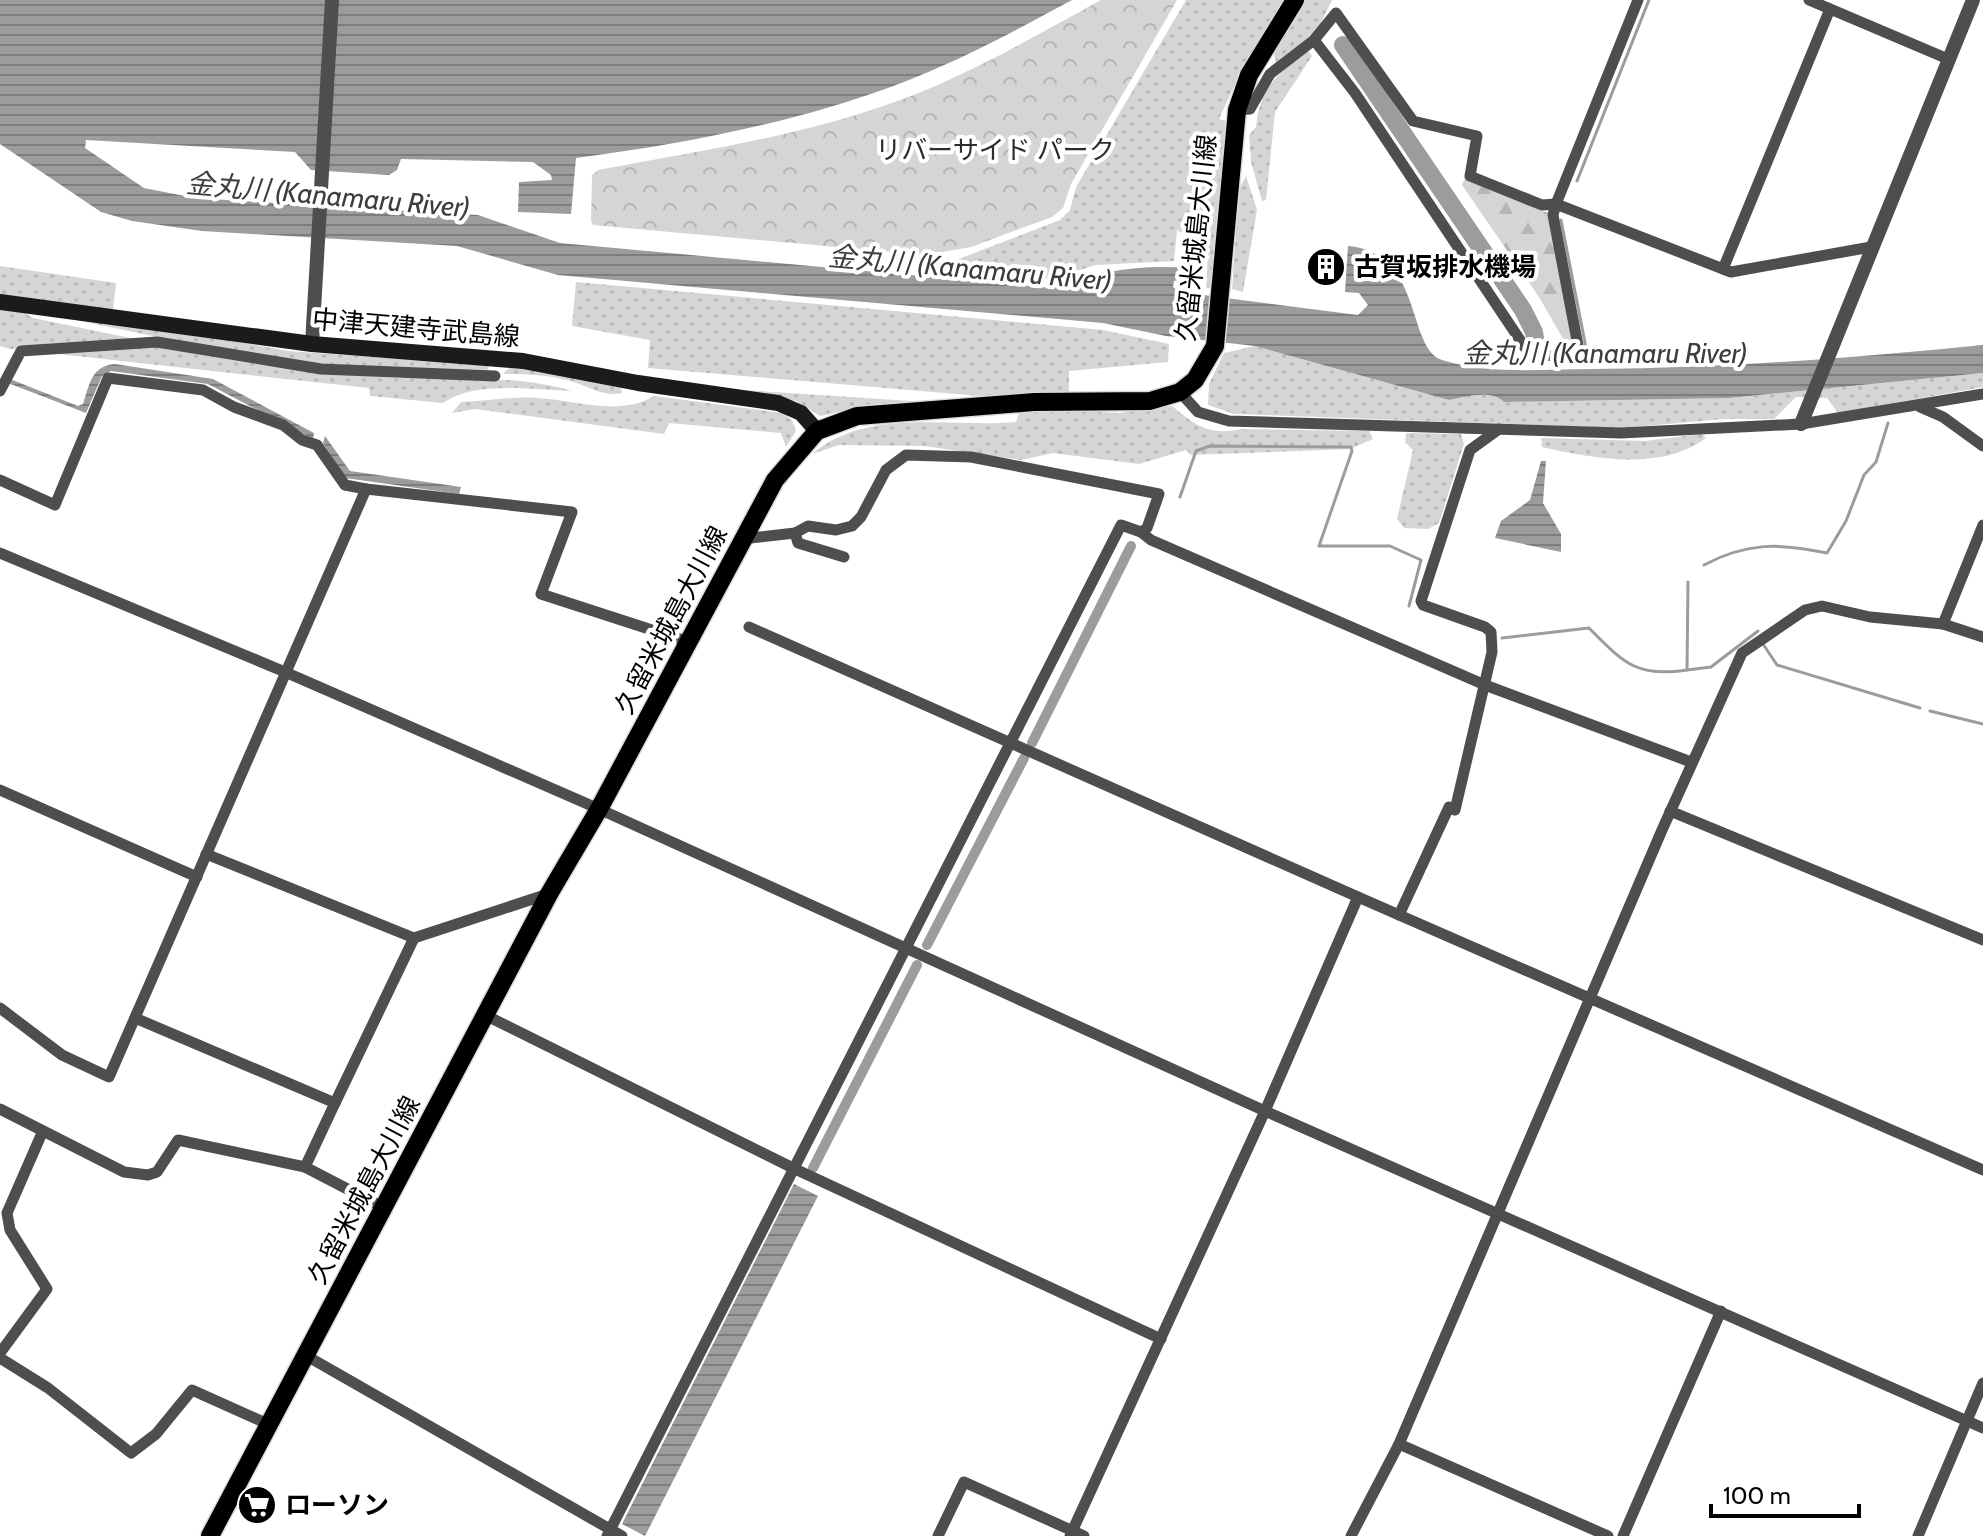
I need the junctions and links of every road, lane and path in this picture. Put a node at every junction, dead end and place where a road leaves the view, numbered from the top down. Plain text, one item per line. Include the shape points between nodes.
1 (332, 0) edge
2 (1295, 0) edge
3 (1638, 0) edge
4 (1809, 0) edge
5 (1973, 0) edge
6 (1830, 9) junction
7 (1314, 40) junction
8 (1948, 59) junction
9 (1237, 110) junction
10 (1556, 204) junction
11 (1871, 247) junction
12 (1723, 269) junction
13 (0, 302) edge
14 (312, 339) junction
15 (495, 376) dead end
16 (0, 391) edge
17 (1180, 392) junction
18 (1983, 394) edge
19 (1919, 407) junction
20 (1801, 424) junction
21 (1499, 429) junction
22 (817, 431) junction
23 (1983, 446) edge
24 (1, 483) edge
25 (366, 489) junction
26 (1983, 525) edge
27 (1141, 532) junction
28 (795, 533) junction
29 (742, 539) junction
30 (0, 553) edge
31 (844, 557) dead end
32 (1943, 624) junction
33 (749, 627) dead end
34 (1983, 637) edge
35 (689, 642) junction
36 (285, 672) junction
37 (1485, 685) junction
38 (1012, 742) junction
39 (1691, 762) junction
40 (0, 790) edge
41 (599, 809) junction
42 (1670, 811) junction
43 (206, 854) junction
44 (197, 877) junction
45 (549, 894) junction
46 (1358, 897) junction
47 (1399, 915) junction
48 (414, 938) junction
49 (1983, 940) edge
50 (907, 949) junction
51 (1591, 998) junction
52 (0, 1008) edge
53 (487, 1016) junction
54 (135, 1018) junction
55 (335, 1103) junction
56 (0, 1109) edge
57 (1265, 1111) junction
58 (42, 1133) junction
59 (305, 1167) junction
60 (795, 1169) junction
61 (1983, 1170) edge
62 (384, 1208) junction
63 (1497, 1213) junction
64 (1721, 1311) junction
65 (1161, 1339) junction
66 (0, 1355) edge
67 (305, 1355) junction
68 (1983, 1383) edge
69 (1966, 1421) junction
70 (270, 1425) junction
71 (1983, 1428) edge
72 (1399, 1444) junction
73 (1071, 1533) edge
74 (613, 1534) edge
75 (210, 1536) edge
76 (938, 1536) edge
77 (1084, 1536) edge
78 (1351, 1536) edge
79 (1608, 1536) edge
80 (1623, 1536) edge
81 (1918, 1536) edge

1 - 14 street
2 - 9 main road, 久留米城島大川線 via 1249,75
3 - 10 street
4 - 6 street
5 - 8 street
6 - 8 street
6 - 12 street
7 - 9 street via 1270,74 1250,109
7 - 10 street via 1336,13 1413,121 1477,136 1470,176 1542,205
7 - 10 street via 1530,355 1580,356 1553,215
8 - 11 street
9 - 17 main road, 久留米城島大川線 via 1215,346 1195,380
10 - 12 street
11 - 12 street via 1731,272
11 - 20 street
13 - 14 main road, 中津天建寺武島線
14 - 22 main road, 中津天建寺武島線 via 523,361 778,403 801,413
15 - 16 street via 321,369 157,342 21,351
17 - 21 street via 1198,412 1229,421
17 - 22 main road, 久留米城島大川線 via 1150,401 1034,402 857,416
18 - 19 street
19 - 20 street
19 - 23 street
20 - 21 street via 1621,433
21 - 37 street via 1470,450 1421,601 1491,632
22 - 29 main road, 久留米城島大川線 via 775,480
24 - 25 street via 55,505 108,378 203,390 317,445 345,485
25 - 35 street via 572,512 541,594
25 - 36 street
26 - 32 street
27 - 28 street via 1159,494 971,457 923,453 894,461 852,526 808,526
27 - 37 street
27 - 38 street via 1121,525
28 - 29 street
28 - 31 street via 798,543
29 - 35 main road, 久留米城島大川線
30 - 36 street
32 - 34 street
32 - 39 street via 1833,608 1805,610 1742,653
33 - 38 street
35 - 41 main road, 久留米城島大川線
36 - 41 street
36 - 43 street
37 - 39 street
37 - 47 street via 1455,810 1449,807
38 - 46 street
38 - 50 street
39 - 42 street
40 - 44 street
41 - 45 main road, 久留米城島大川線
41 - 50 street
42 - 49 street
42 - 51 street
43 - 44 street
43 - 48 street
44 - 54 street
45 - 48 street
45 - 53 main road, 久留米城島大川線
46 - 47 street
46 - 57 street
47 - 51 street
48 - 55 street
50 - 57 street
50 - 60 street
51 - 61 street
51 - 63 street
52 - 54 street via 62,1055 109,1077
53 - 60 street
53 - 62 main road, 久留米城島大川線
54 - 55 street
55 - 59 street
56 - 58 street
57 - 63 street
57 - 65 street
58 - 59 street via 124,1172 157,1172 178,1140
58 - 66 street via 7,1213 10,1230 47,1289
59 - 62 street
60 - 65 street
60 - 74 street
62 - 67 main road, 久留米城島大川線
63 - 64 street
63 - 72 street
64 - 69 street
64 - 80 street
65 - 73 street
66 - 70 street via 131,1453 156,1434 192,1390
67 - 70 main road, 久留米城島大川線
67 - 74 street
68 - 69 street
69 - 71 street
69 - 81 street
70 - 75 main road, 久留米城島大川線
72 - 78 street
72 - 79 street
73 - 76 street via 964,1482
73 - 77 street

